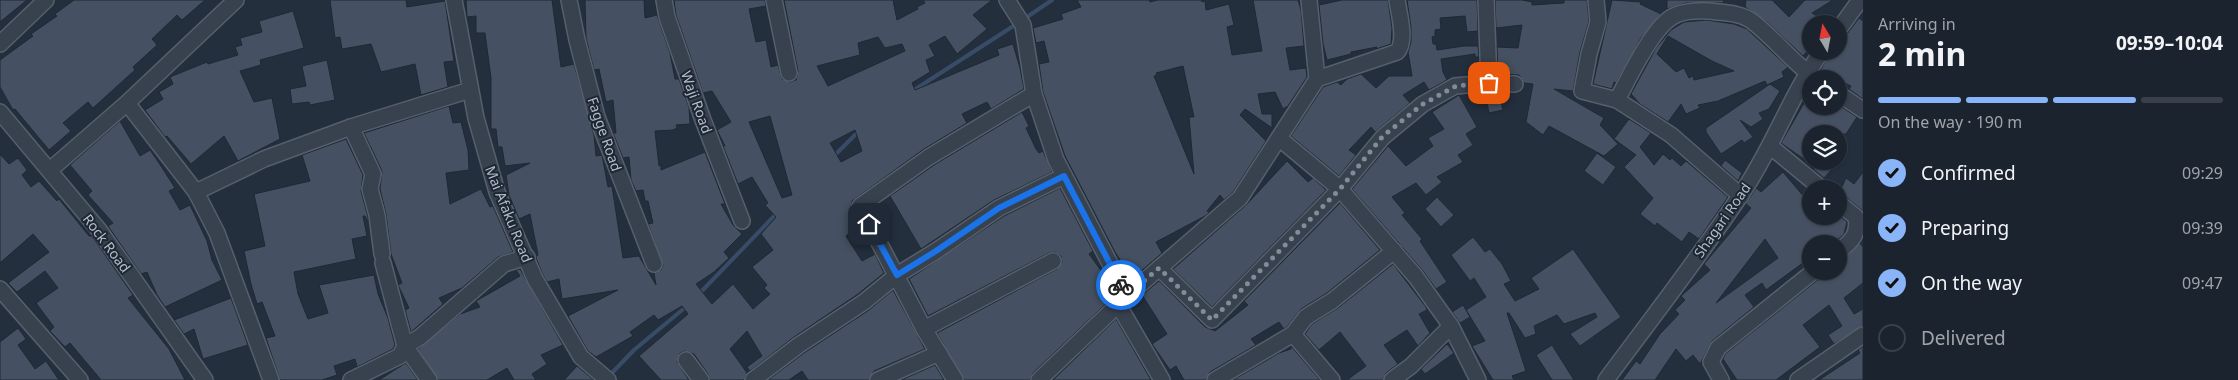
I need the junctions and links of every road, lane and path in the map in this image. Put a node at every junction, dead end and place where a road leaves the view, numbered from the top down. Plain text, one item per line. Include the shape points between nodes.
1 (46, 0) edge
2 (236, 0) edge
3 (454, 0) edge
4 (569, 0) edge
5 (664, 0) edge
6 (774, 0) edge
7 (1007, 0) edge
8 (1309, 0) edge
9 (1397, 0) edge
10 (1486, 0) edge
11 (1596, 0) edge
12 (1860, 0) edge
13 (1713, 6) edge
14 (1848, 17) edge
15 (0, 44) edge
16 (1805, 70) edge
17 (789, 73) dead end
18 (1317, 80) junction
19 (1489, 83) junction
20 (1515, 84) dead end
21 (470, 90) junction
22 (1802, 91) edge
23 (1034, 94) junction
24 (1847, 99) edge
25 (1617, 100) junction
26 (127, 103) junction
27 (1863, 110) edge
28 (0, 112) edge
29 (351, 127) junction
30 (1279, 138) junction
31 (1770, 146) junction
32 (50, 170) junction
33 (1064, 176) junction
34 (1811, 180) edge
35 (1340, 189) junction
36 (196, 192) junction
37 (1741, 196) junction
38 (1847, 209) edge
39 (742, 221) dead end
40 (1847, 245) edge
41 (1394, 251) junction
42 (527, 257) junction
43 (1053, 261) dead end
44 (654, 264) dead end
45 (1159, 268) junction
46 (897, 275) junction
47 (1803, 280) edge
48 (0, 289) edge
49 (1123, 301) junction
50 (1451, 326) junction
51 (924, 329) junction
52 (1293, 334) junction
53 (1863, 335) edge
54 (406, 346) junction
55 (939, 354) junction
56 (686, 360) dead end
57 (607, 379) edge
58 (80, 380) edge
59 (204, 380) edge
60 (271, 380) edge
61 (350, 380) edge
62 (429, 380) edge
63 (701, 380) edge
64 (752, 380) edge
65 (878, 380) edge
66 (955, 380) edge
67 (1039, 380) edge
68 (1162, 380) edge
69 (1215, 380) edge
70 (1332, 380) edge
71 (1392, 380) edge
72 (1478, 380) edge
73 (1606, 380) edge
74 (1721, 380) edge
75 (1798, 380) edge

1 - 15 street
2 - 26 street
3 - 21 street, Mai Afaku Road
4 - 44 street, Fagge Road via 597,117
5 - 39 street, Waji Road via 666,17
6 - 17 street
7 - 23 street via 1020,20
8 - 18 street
9 - 18 street via 1402,39 1397,52
10 - 19 street
11 - 25 street via 1598,22 1582,91
12 - 14 street
13 - 16 street via 1752,21
13 - 25 street via 1682,13 1663,24
18 - 30 street
19 - 20 street
19 - 35 street via 1456,86 1423,104 1383,136
21 - 29 street
21 - 42 street, Mai Afaku Road via 497,192
22 - 31 street, Shagari Road
23 - 33 street
23 - 46 street via 929,157 860,206
24 - 27 street
25 - 37 street via 1671,135
26 - 32 street
26 - 36 street
28 - 32 street, Rock Road
29 - 36 street via 264,159
29 - 54 street via 373,174 370,189 377,215 382,259
30 - 35 street
30 - 45 street via 1240,198
31 - 34 street
31 - 37 street, Shagari Road
32 - 59 street, Rock Road via 99,230
33 - 46 street via 999,208
33 - 49 street
35 - 41 street
35 - 45 street via 1212,320
36 - 60 street via 217,233
37 - 73 street, Shagari Road
38 - 40 street via 1856,217 1858,227 1853,240
41 - 50 street
41 - 52 street via 1332,300 1306,316
42 - 54 street via 504,264
42 - 57 street, Mai Afaku Road via 535,279 582,357
43 - 51 street
45 - 49 street
46 - 51 street
46 - 64 street via 864,302
47 - 74 street via 1718,348 1710,362
48 - 58 street
49 - 67 street
49 - 68 street
50 - 71 street
50 - 72 street
51 - 55 street
52 - 69 street
52 - 70 street
53 - 75 street
54 - 61 street via 400,356
54 - 62 street
55 - 65 street
55 - 66 street
56 - 63 street

